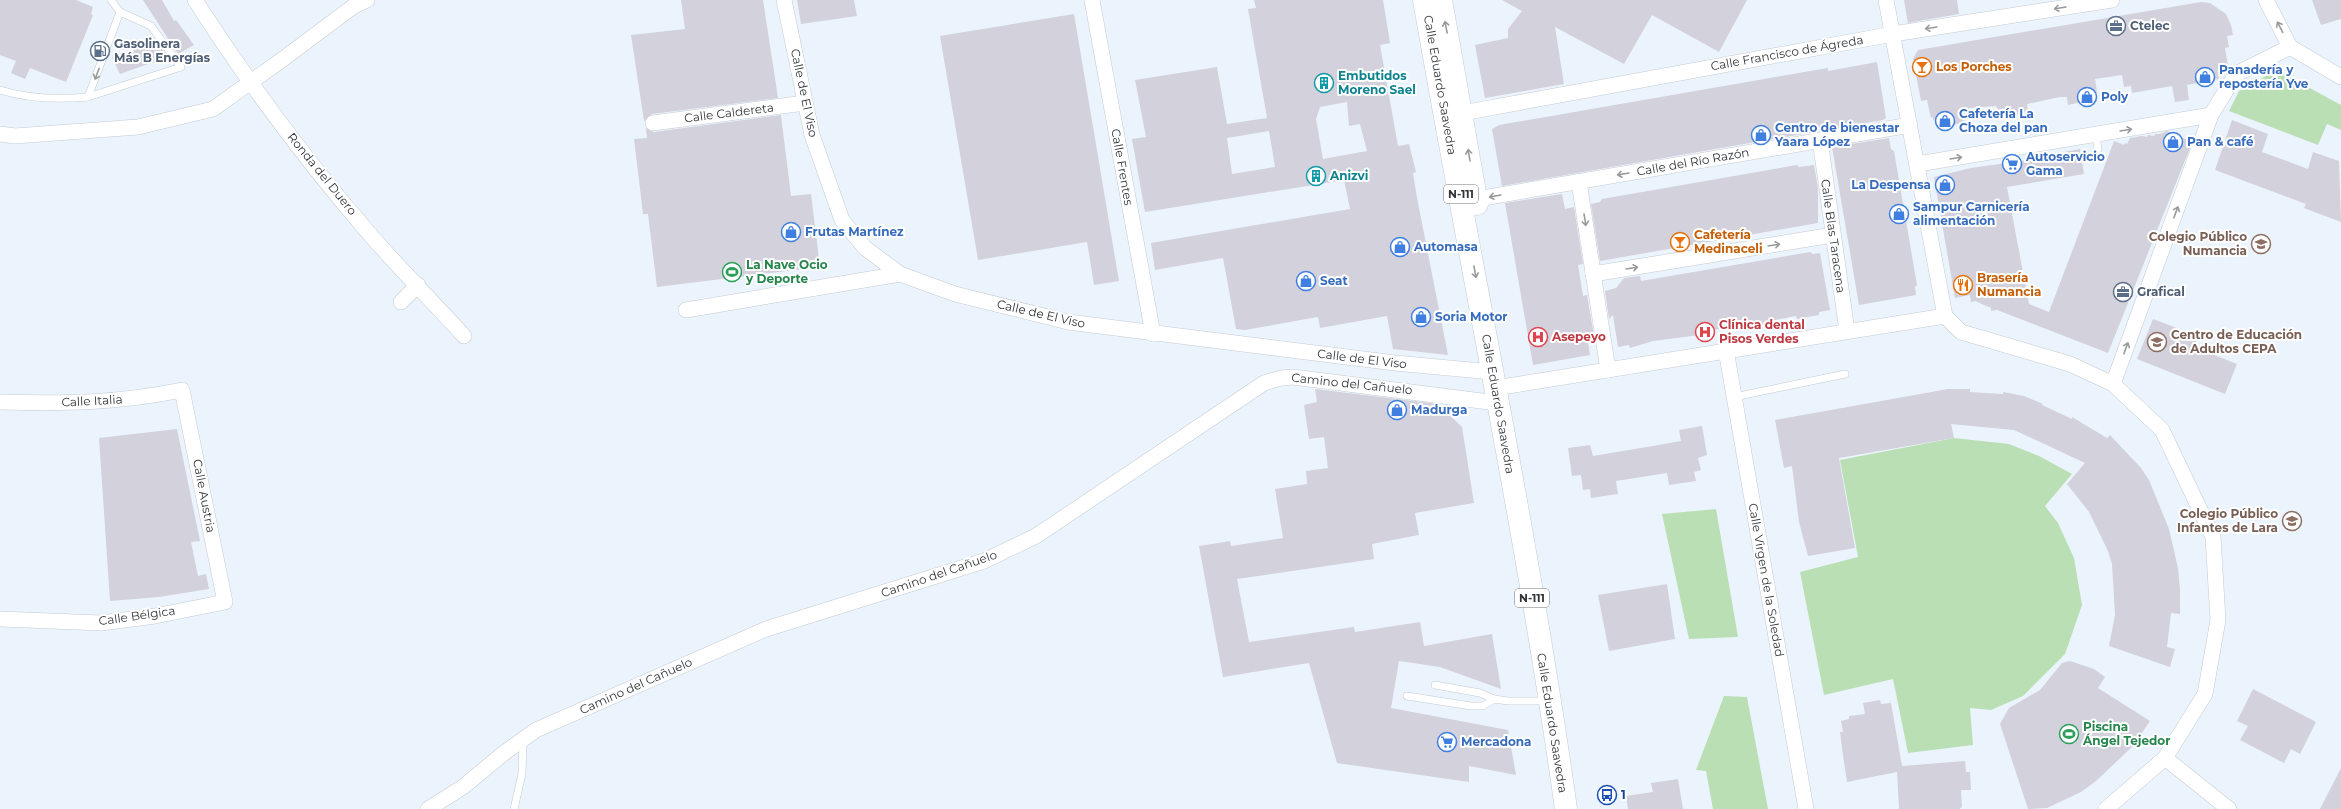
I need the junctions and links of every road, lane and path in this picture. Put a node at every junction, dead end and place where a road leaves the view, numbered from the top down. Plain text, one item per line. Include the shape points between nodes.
1 (111, 0) edge
2 (195, 0) edge
3 (784, 0) edge
4 (1092, 0) edge
5 (1424, 0) edge
6 (1441, 0) edge
7 (1886, 0) edge
8 (2112, 0) edge
9 (2266, 0) edge
10 (357, 2) edge
11 (120, 12) junction
12 (1893, 34) junction
13 (2290, 47) junction
14 (2341, 77) edge
15 (250, 83) junction
16 (0, 90) edge
17 (88, 97) junction
18 (805, 103) junction
19 (1462, 113) junction
20 (2212, 116) junction
21 (653, 123) dead end
22 (1910, 125) junction
23 (0, 134) edge
24 (1820, 140) junction
25 (1918, 164) junction
26 (1579, 182) junction
27 (1476, 199) junction
28 (1833, 235) junction
29 (900, 274) junction
30 (1593, 274) junction
31 (418, 285) junction
32 (401, 302) dead end
33 (686, 310) dead end
34 (1946, 316) junction
35 (1847, 331) junction
36 (1152, 334) junction
37 (464, 336) dead end
38 (1726, 350) junction
39 (1608, 370) junction
40 (1492, 372) junction
41 (1845, 374) dead end
42 (2112, 384) junction
43 (182, 390) joint
44 (1503, 395) junction
45 (1734, 397) junction
46 (0, 402) edge
47 (225, 602) joint
48 (0, 619) edge
49 (1436, 685) dead end
50 (1407, 696) dead end
51 (1494, 699) junction
52 (1550, 701) junction
53 (523, 739) junction
54 (2165, 758) junction
55 (428, 809) edge
56 (514, 809) edge
57 (1566, 809) edge
58 (1580, 809) edge
59 (1806, 809) edge
60 (2106, 809) edge
61 (2229, 809) edge

1 - 11 lane
2 - 15 street, Ronda del Duero
3 - 18 street, Calle de El Viso
4 - 36 street, Calle Frentes
5 -> 40 main road, Calle Eduardo Saavedra / N-111
19 -> 6 main road, Calle Eduardo Saavedra
7 - 12 street
8 -> 12 street, Calle Francisco de Ágreda
13 -> 9 street
10 - 15 street
11 -> 17 lane
11 - 17 lane via 151,26 182,67
12 - 19 street, Calle Francisco de Ágreda
12 - 22 street
13 - 14 street
13 - 20 street via 2236,74
15 - 23 street via 212,109 138,126 15,136
15 - 31 street, Ronda del Duero via 373,238
16 - 17 lane via 25,98 61,100
18 - 21 street, Calle Caldereta
18 - 29 street, Calle de El Viso via 812,135 842,220 865,248
27 -> 19 main road, Calle Eduardo Saavedra
25 -> 20 street via 2097,142
42 -> 20 street
22 - 24 street, Calle del Río Razón
22 - 25 street
24 -> 26 street, Calle del Río Razón
24 - 28 street, Calle Blas Taracena
25 - 34 street
26 -> 27 street, Calle del Río Razón
26 -> 30 street
27 - 44 main road, Calle Eduardo Saavedra
30 -> 28 street
28 - 35 street, Calle Blas Taracena
29 - 33 street
29 - 36 street, Calle de El Viso via 955,294 1068,322
30 - 39 street
31 - 32 street
31 - 37 street, Ronda del Duero
34 - 35 street, Camino del Cañuelo
34 - 42 street via 1961,332 2070,364
35 - 38 street, Camino del Cañuelo
36 - 40 street, Calle de El Viso
38 - 39 street, Camino del Cañuelo
38 - 45 street, Calle Virgen de la Soledad
39 - 44 street, Camino del Cañuelo
40 - 44 main road, Calle Eduardo Saavedra / N-111
41 - 45 lane
42 - 54 street via 2162,430 2213,537 2218,620 2205,694
43 - 46 street, Calle Italia via 117,401 70,404
43 - 47 street, Calle Austria
44 - 52 main road, Calle Eduardo Saavedra / N-111
44 - 53 street, Camino del Cañuelo via 1293,377 1264,383 1036,536 1004,552 984,561 766,629 536,730
44 - 58 main road, Calle Eduardo Saavedra
45 - 59 street, Calle Virgen de la Soledad
47 - 48 street, Calle Bélgica via 155,616 101,623
49 - 51 lane via 1480,693
50 - 51 lane via 1471,706 1484,706
51 - 52 lane
52 - 57 main road, Calle Eduardo Saavedra / N-111
53 - 55 street, Camino del Cañuelo via 463,787
53 - 56 lane via 522,774
54 - 60 street
54 - 61 street

